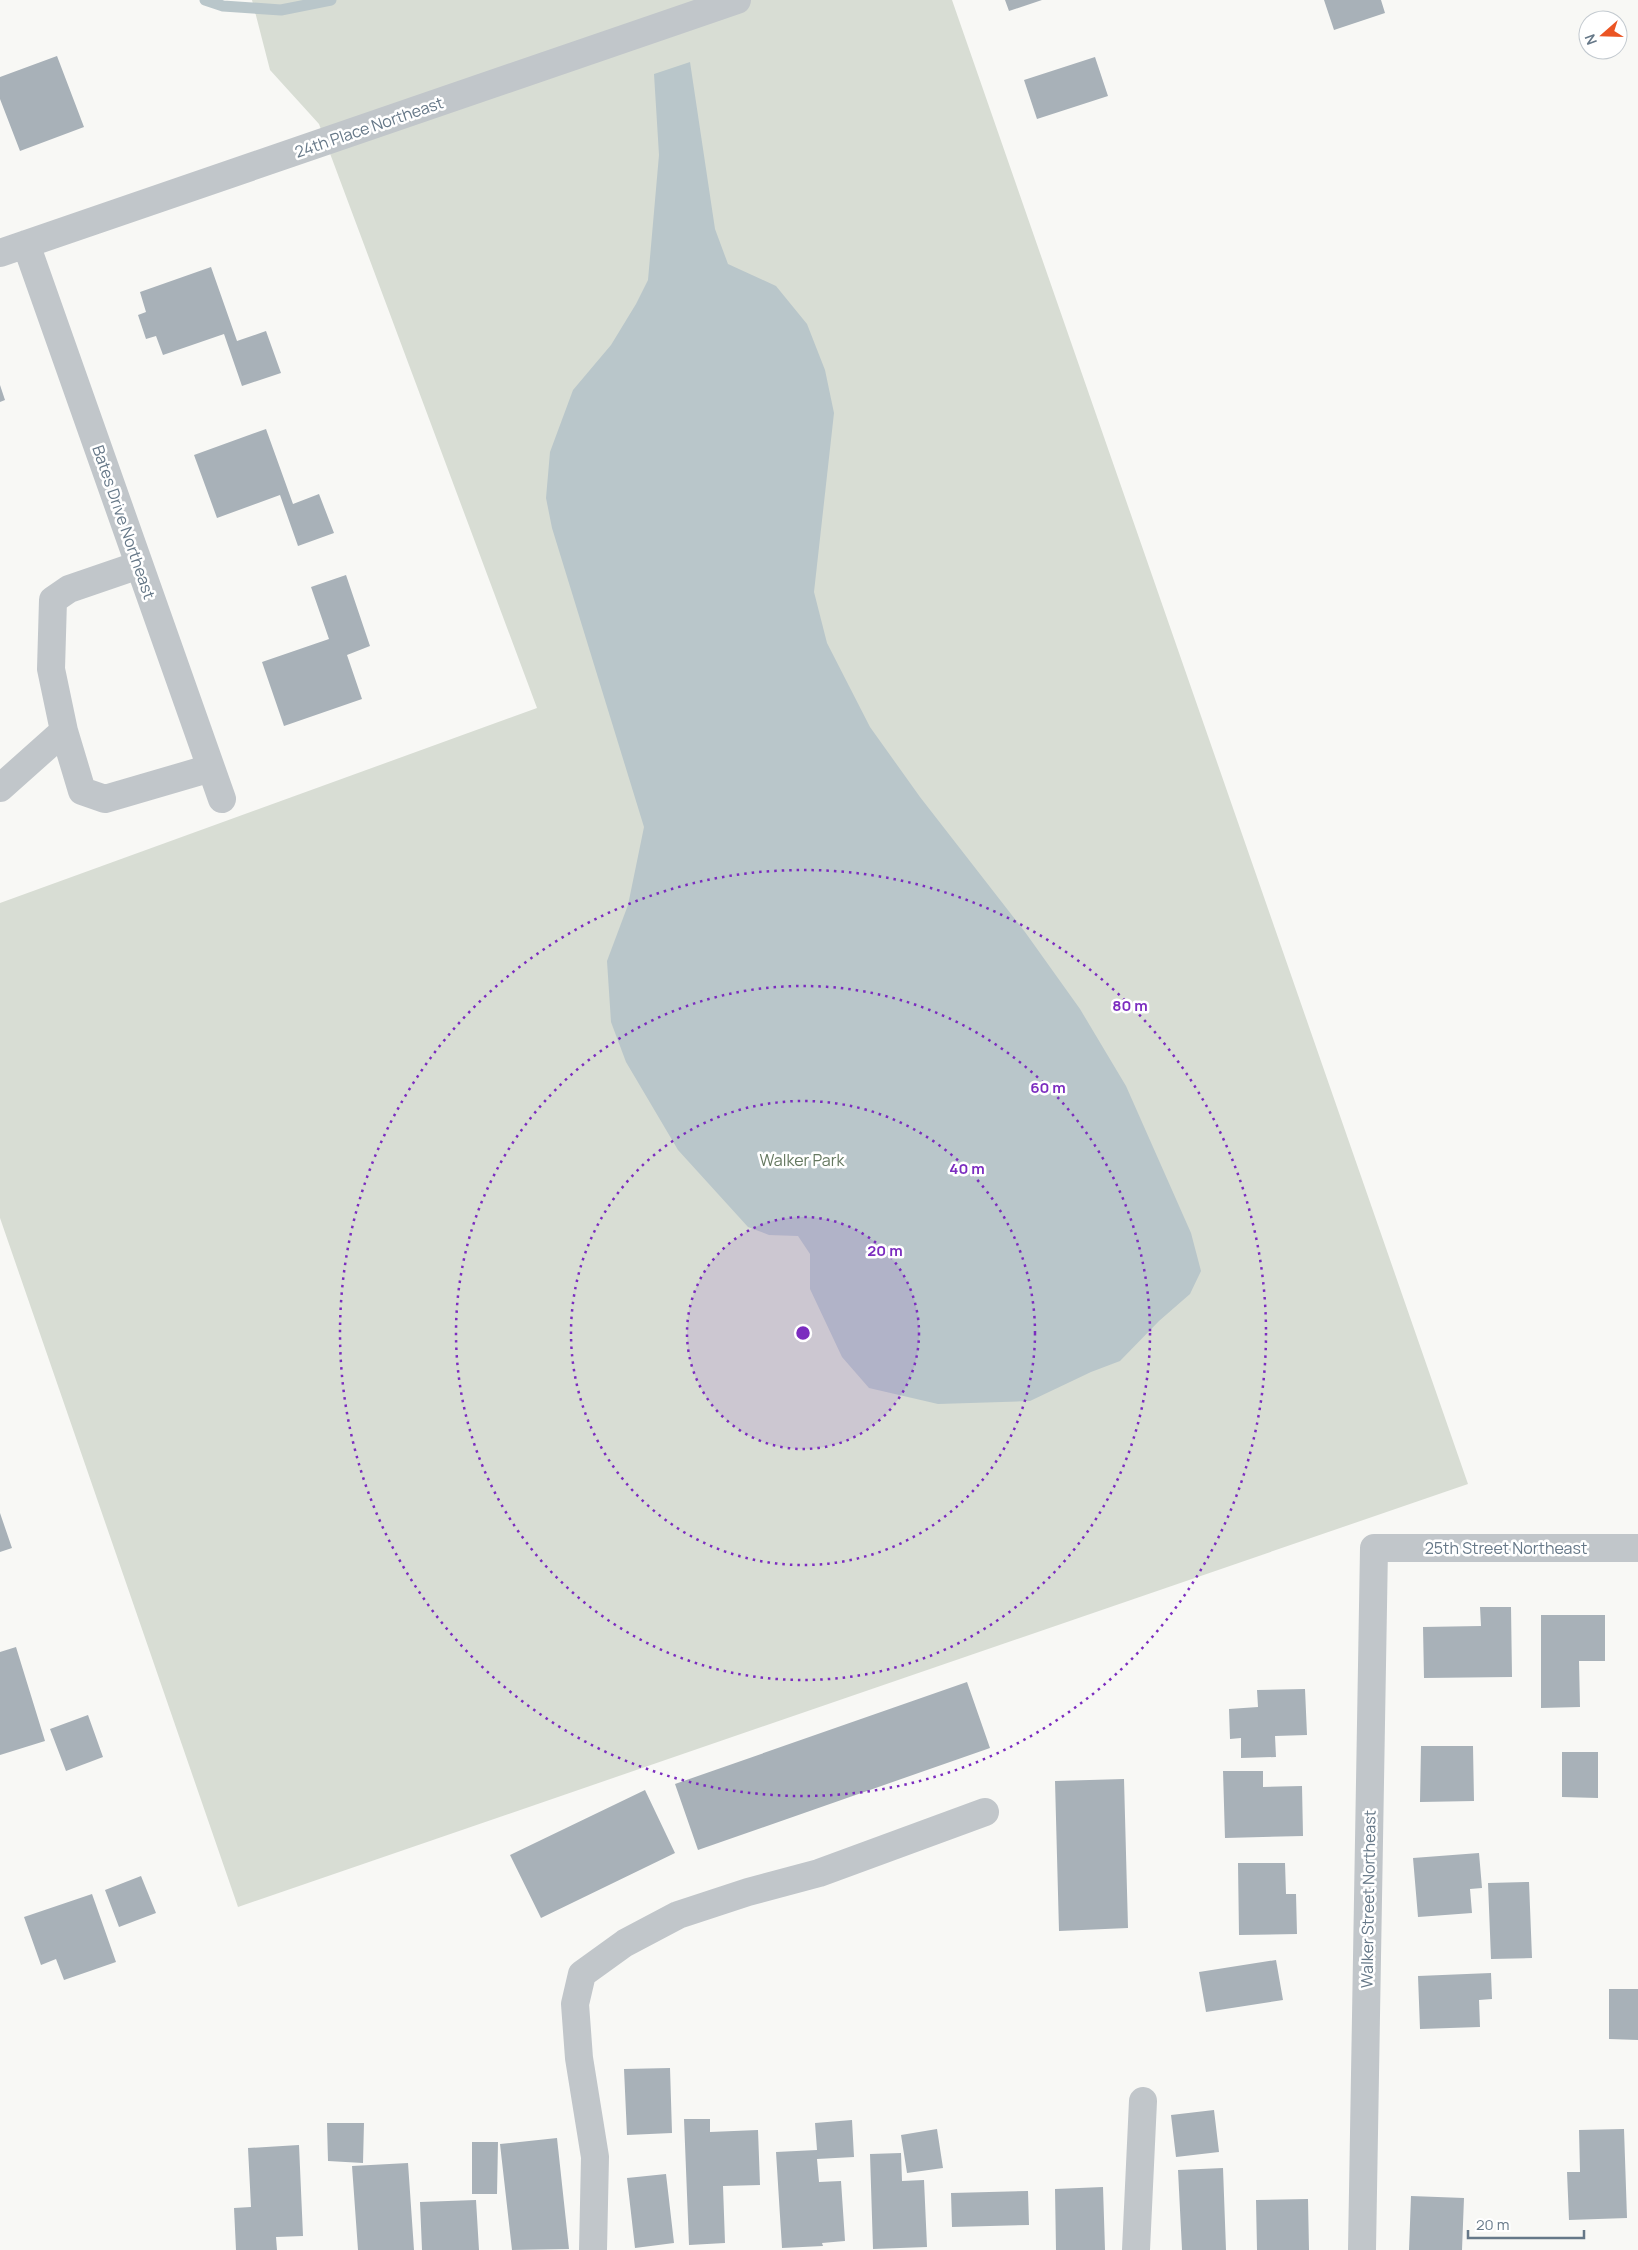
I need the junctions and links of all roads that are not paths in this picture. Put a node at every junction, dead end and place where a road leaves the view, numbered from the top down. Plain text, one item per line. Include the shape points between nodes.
1 (737, 0) edge
2 (26, 244) junction
3 (0, 253) edge
4 (139, 565) junction
5 (64, 731) junction
6 (211, 768) junction
7 (0, 788) edge
8 (222, 799) dead end
9 (1374, 1548) joint
10 (1638, 1548) edge
11 (985, 1812) dead end
12 (1143, 2101) dead end
13 (593, 2250) edge
14 (1136, 2250) edge
15 (1362, 2250) edge

1 - 2 street, 24th Place Northeast
2 - 3 street, 24th Place Northeast
2 - 4 street, Bates Drive Northeast
4 - 5 street via 69,589 53,600 51,669
4 - 6 street, Bates Drive Northeast
5 - 6 street via 82,791 105,799
5 - 7 street
6 - 8 street, Bates Drive Northeast
9 - 10 street, 25th Street Northeast
9 - 15 street, Walker Street Northeast
11 - 13 street via 819,1873 678,1914 625,1942 582,1974 575,2004 579,2058 595,2157
12 - 14 street

